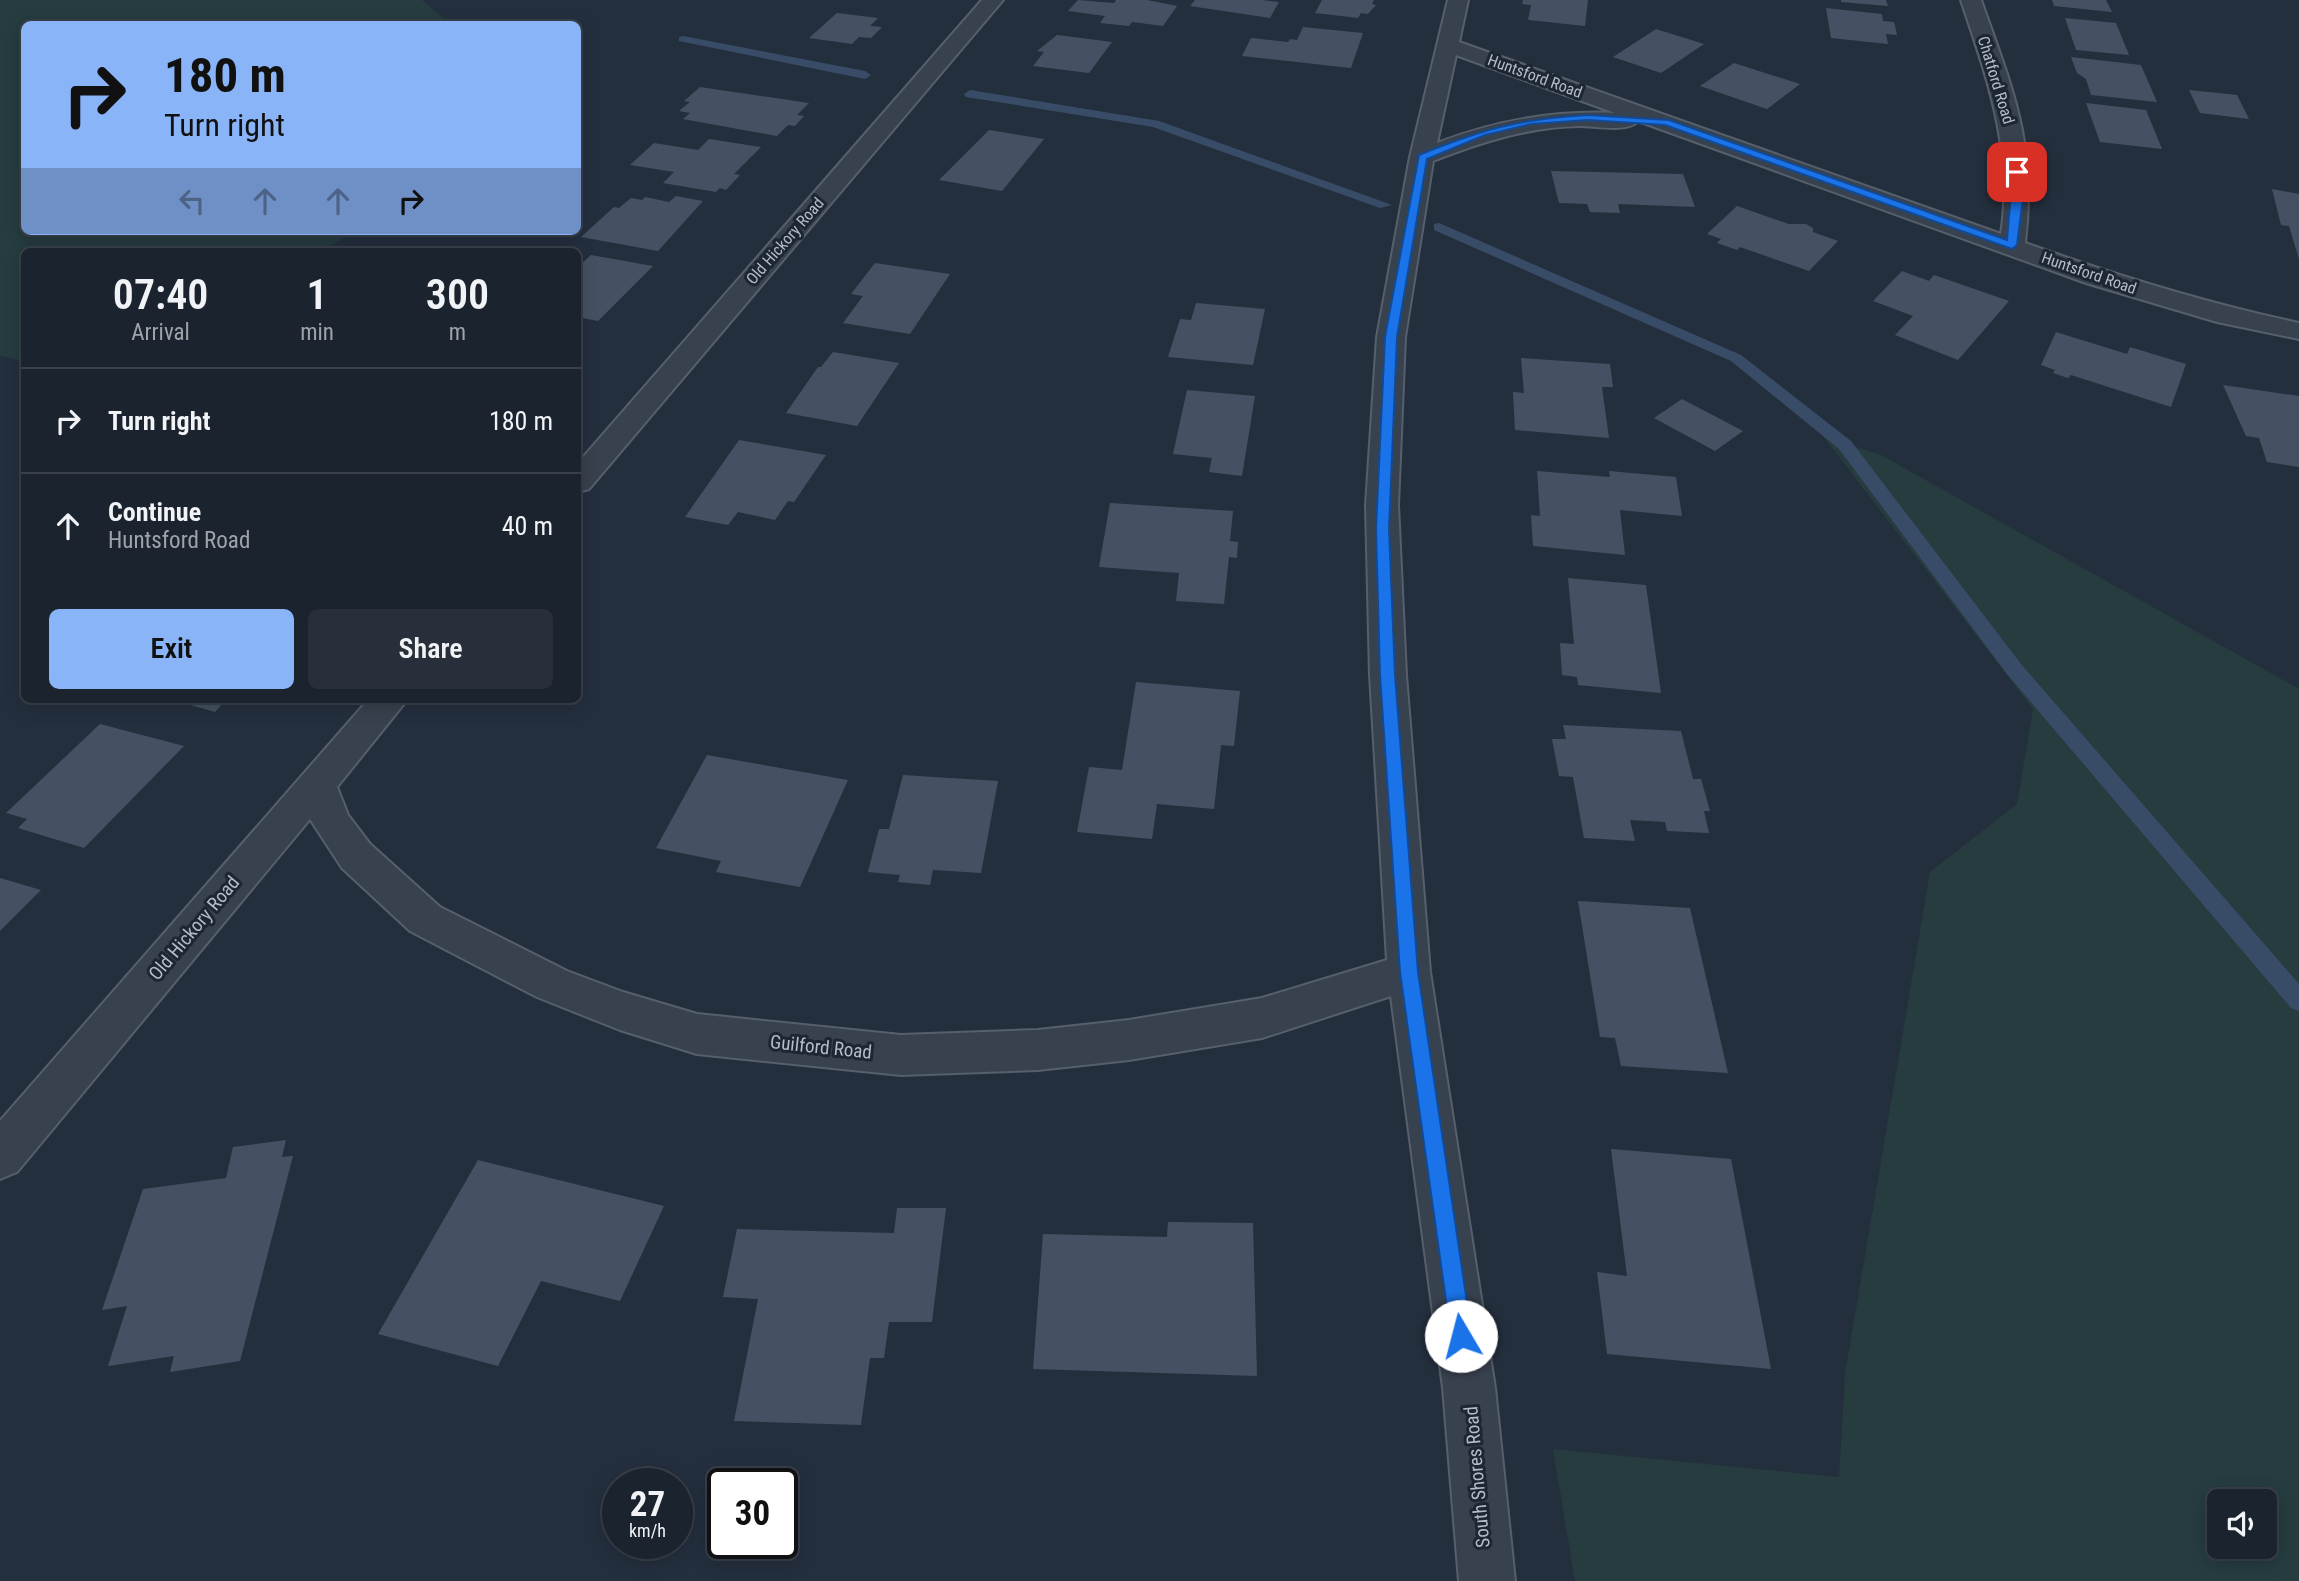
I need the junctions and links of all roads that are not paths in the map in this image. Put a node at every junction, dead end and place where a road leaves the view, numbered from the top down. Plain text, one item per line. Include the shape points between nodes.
1 (993, 0) edge
2 (1458, 0) edge
3 (1971, 0) edge
4 (1448, 45) junction
5 (1666, 122) junction
6 (1422, 157) junction
7 (2012, 245) junction
8 (2299, 331) edge
9 (581, 479) edge
10 (386, 703) edge
11 (317, 784) junction
12 (1409, 972) junction
13 (0, 1156) edge
14 (1487, 1581) edge

1 - 9 street, Old Hickory Road
2 - 4 street, South Shores Road
3 - 7 street, Chatford Road via 2015,152 2018,191
4 - 5 street, Huntsford Road
4 - 6 street, South Shores Road
5 - 6 street via 1531,121 1482,133
5 - 7 street, Huntsford Road
6 - 12 street, South Shores Road via 1391,337 1382,505 1388,675
7 - 8 street, Huntsford Road via 2156,296
10 - 11 street, Old Hickory Road
11 - 12 street, Guilford Road via 331,822 356,856 425,919 552,984 620,1011 698,1034 901,1055 1038,1051 1262,1018
11 - 13 street, Old Hickory Road
12 - 14 street, South Shores Road via 1469,1388

